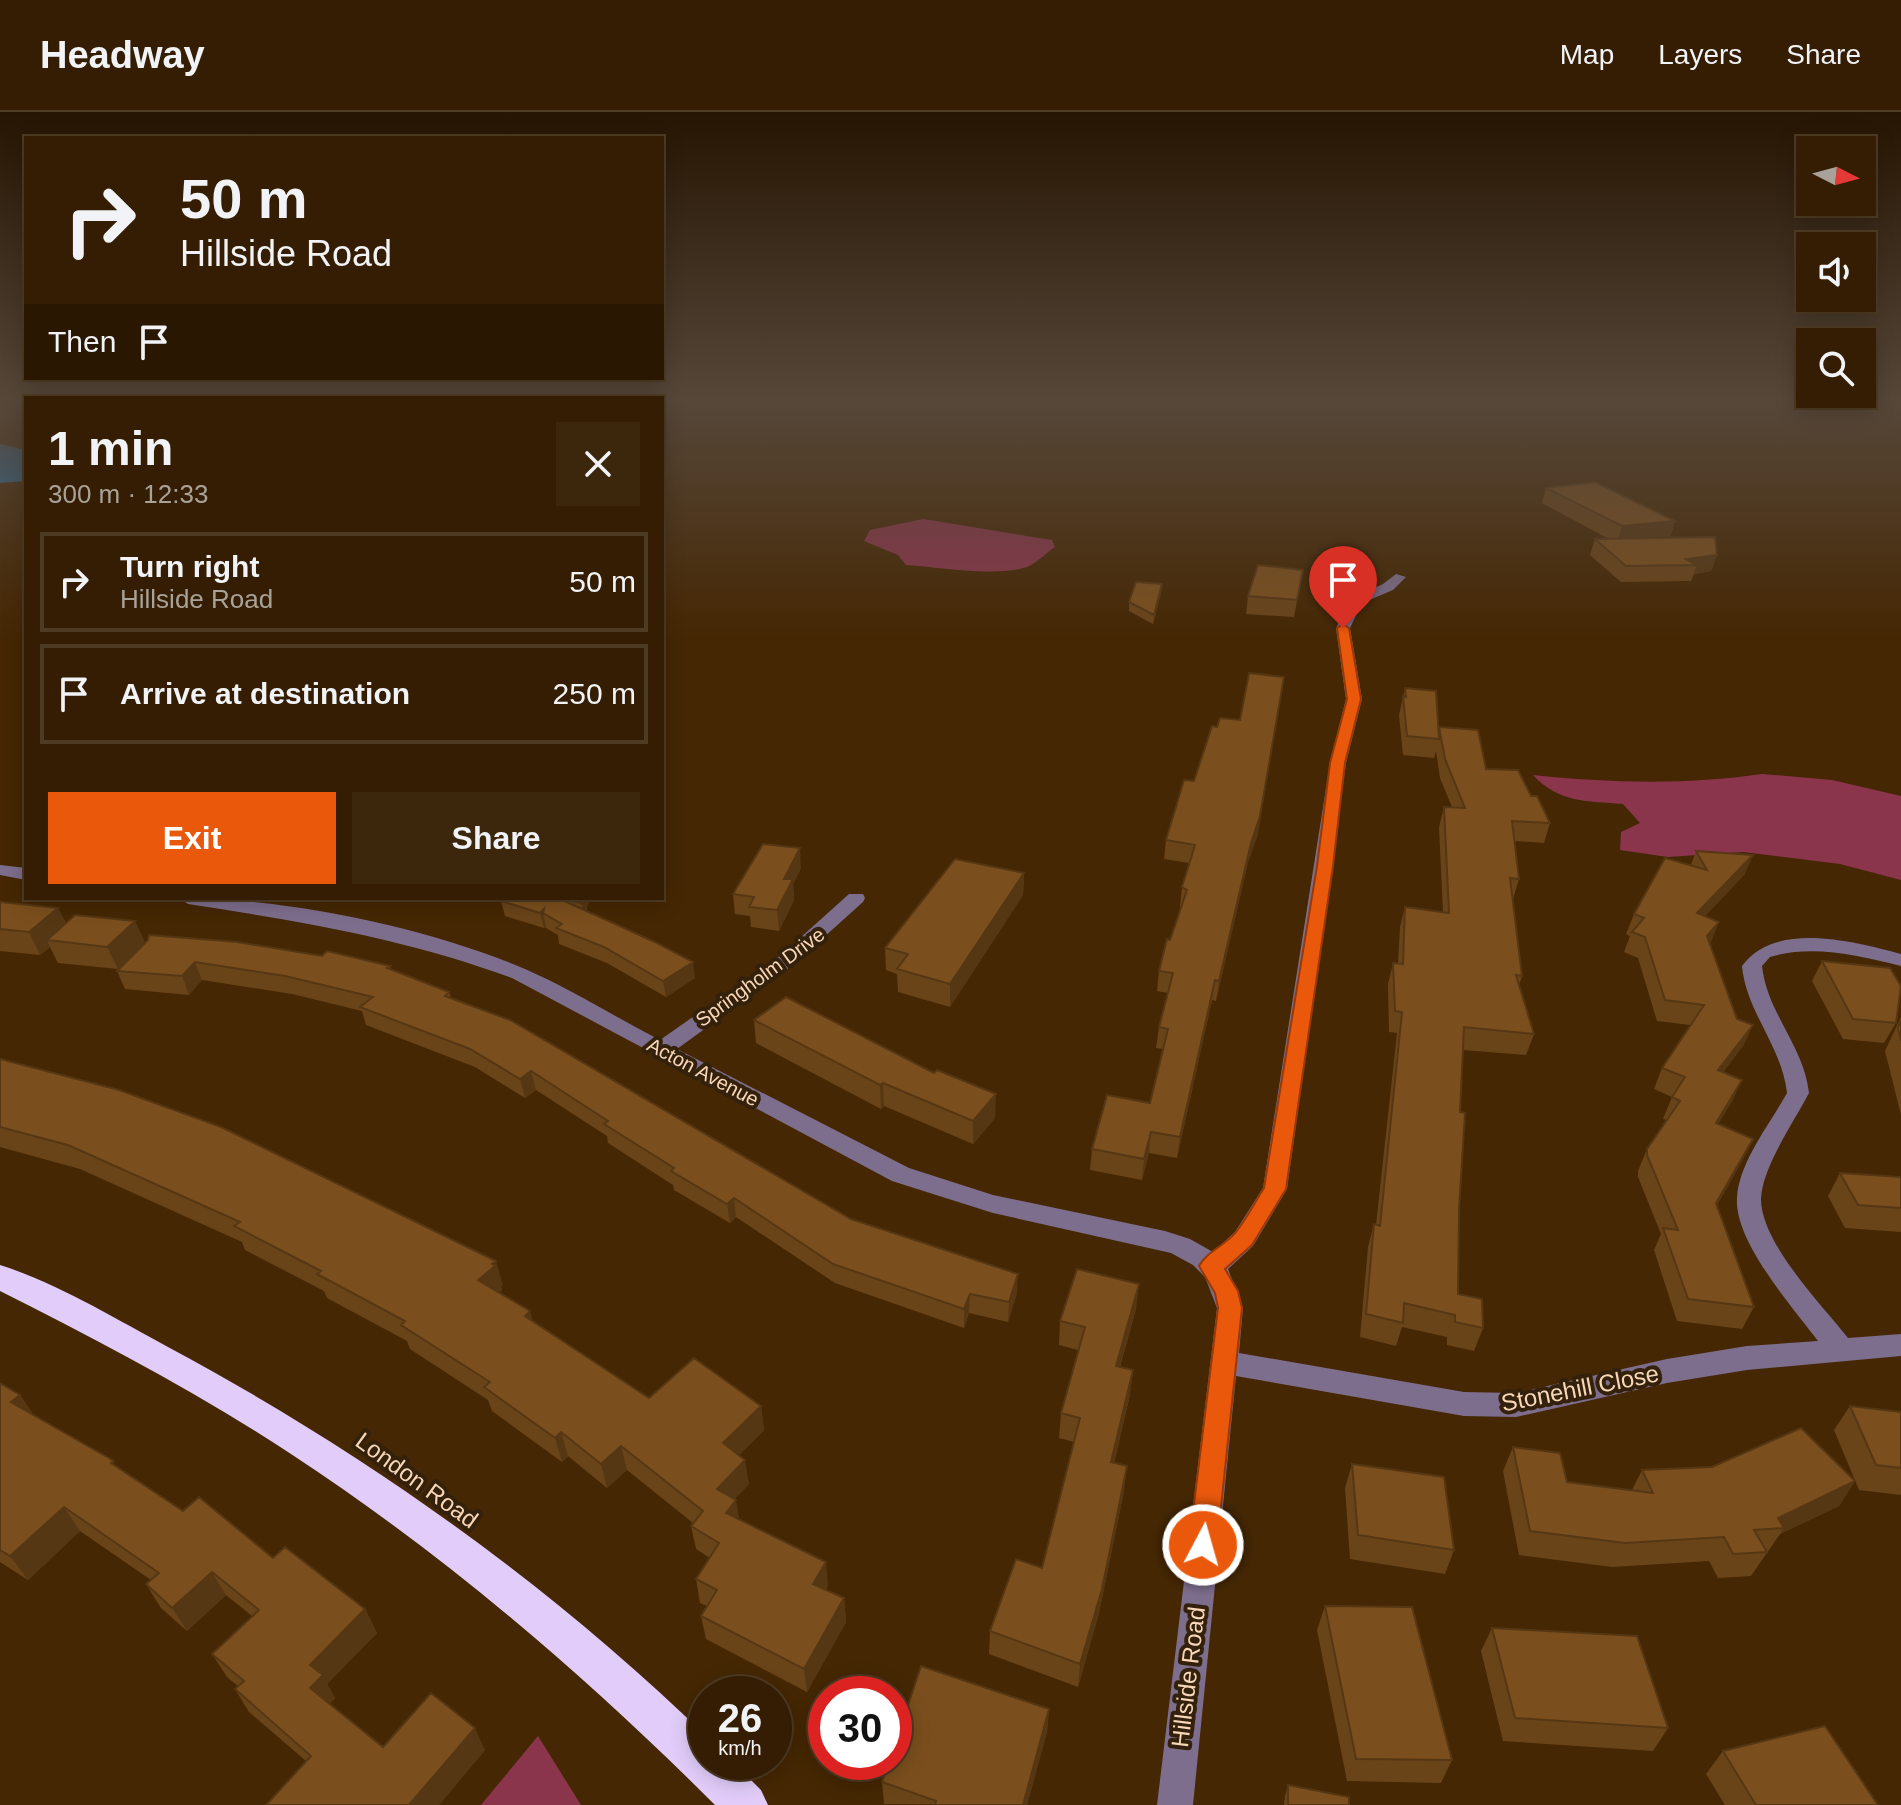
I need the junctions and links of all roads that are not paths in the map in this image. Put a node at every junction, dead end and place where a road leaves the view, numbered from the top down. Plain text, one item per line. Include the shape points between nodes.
1 (1400, 577) dead end
2 (0, 870) edge
3 (24, 874) edge
4 (856, 898) dead end
5 (200, 900) edge
6 (1901, 960) edge
7 (661, 1050) junction
8 (1211, 1266) junction
9 (0, 1277) edge
10 (1901, 1345) edge
11 (1842, 1351) junction
12 (1224, 1362) junction
13 (1173, 1799) edge
14 (746, 1805) edge

1 - 8 street via 1357,601 1343,628 1354,699 1338,763 1275,1189 1244,1239
2 - 3 street
4 - 7 street, Springholm Drive via 794,955
5 - 7 street, Acton Avenue via 359,927 479,957
6 - 11 street via 1800,945 1765,952 1751,969 1760,1000 1798,1078 1798,1093 1752,1184 1752,1220 1761,1241
7 - 8 street, Acton Avenue via 917,1182 991,1205 1154,1238 1198,1254
8 - 12 street, Hillside Road via 1230,1308
9 - 14 highway, London Road via 186,1371 364,1480 535,1609 670,1726
10 - 11 street, Stonehill Close
11 - 12 street, Stonehill Close via 1720,1362 1503,1405 1464,1404
12 - 13 street, Hillside Road

